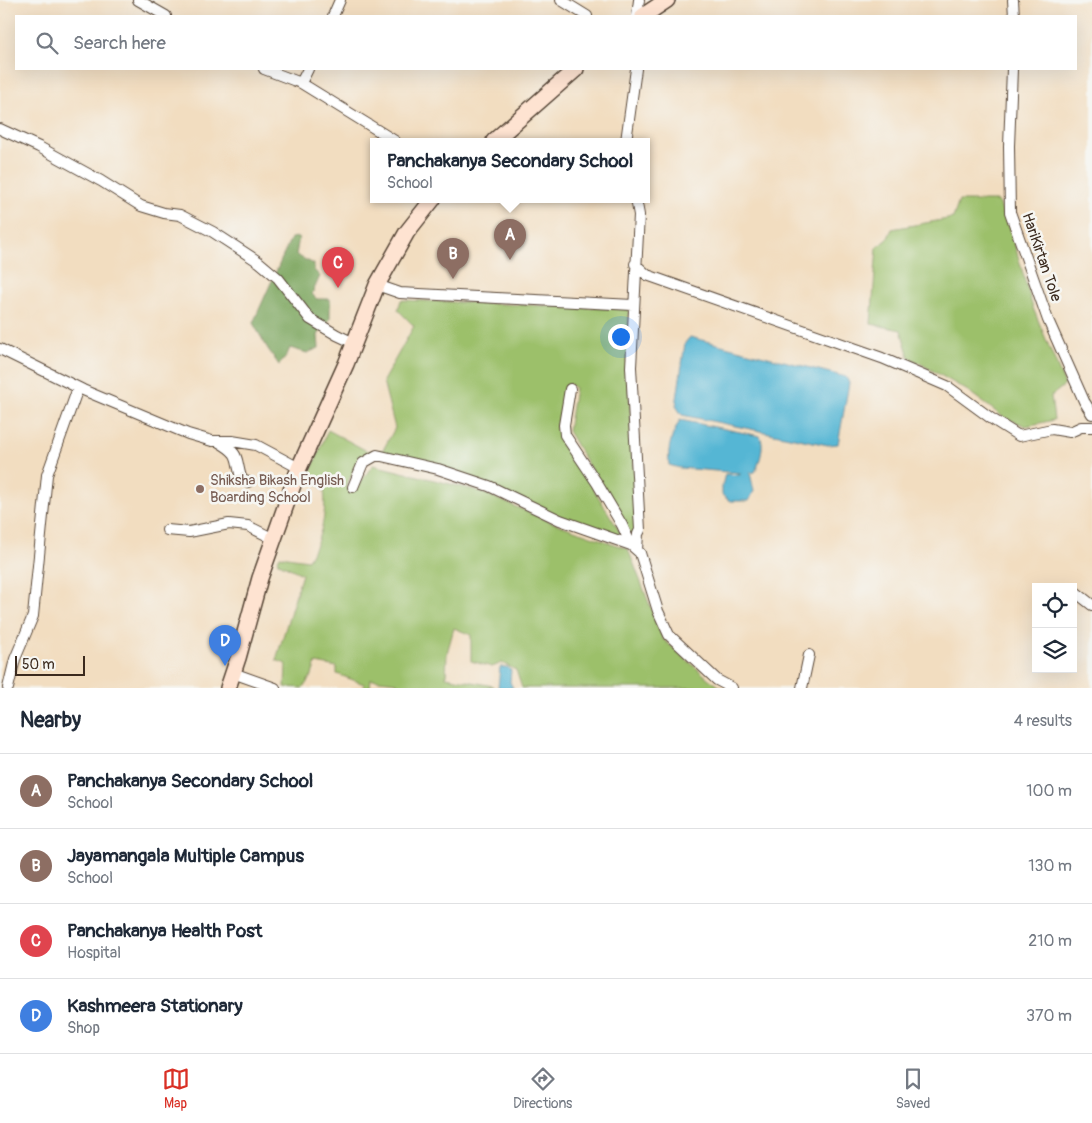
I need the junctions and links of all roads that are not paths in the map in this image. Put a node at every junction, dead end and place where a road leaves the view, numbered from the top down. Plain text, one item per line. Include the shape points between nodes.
1 (138, 0) edge
2 (340, 0) edge
3 (561, 0) edge
4 (640, 0) edge
5 (667, 0) edge
6 (1013, 0) edge
7 (164, 15) edge
8 (333, 15) edge
9 (585, 15) edge
10 (637, 15) edge
11 (644, 15) edge
12 (1014, 15) edge
13 (267, 70) edge
14 (307, 70) edge
15 (575, 70) edge
16 (636, 70) edge
17 (1012, 70) edge
18 (300, 83) junction
19 (0, 129) edge
20 (390, 138) edge
21 (497, 138) edge
22 (626, 138) edge
23 (430, 203) edge
24 (637, 203) edge
25 (635, 264) junction
26 (377, 285) junction
27 (633, 305) junction
28 (354, 343) junction
29 (0, 349) edge
30 (78, 388) junction
31 (570, 389) dead end
32 (1092, 414) edge
33 (1092, 427) edge
34 (217, 441) junction
35 (299, 468) junction
36 (248, 482) dead end
37 (353, 487) dead end
38 (167, 530) dead end
39 (274, 539) junction
40 (634, 548) junction
41 (1077, 593) edge
42 (1092, 605) edge
43 (809, 655) dead end
44 (233, 673) junction
45 (8, 688) edge
46 (228, 688) edge
47 (276, 688) edge
48 (732, 688) edge
49 (802, 688) edge

1 - 7 street
2 - 8 street
3 - 9 street
4 - 10 street
5 - 11 street
6 - 12 street
13 - 18 street
14 - 18 street
15 - 21 street
16 - 22 street
17 - 32 street, HariKirtan Tole via 1010,212 1048,320
18 - 20 street
19 - 28 street via 39,147 141,206 180,215 213,232 278,278 310,319
23 - 26 street via 407,232
24 - 25 street via 639,215
25 - 27 street
25 - 33 street via 646,275 882,358 947,386 1019,436 1052,429 1070,432
26 - 27 street via 400,293
26 - 28 street
27 - 40 street via 631,367 640,530
28 - 35 street
29 - 30 street
30 - 34 street via 188,434
30 - 45 street via 47,474 33,616 15,659
31 - 40 street via 565,435
34 - 35 street via 256,445
34 - 36 street via 235,454 242,480
35 - 39 street
37 - 40 street via 363,463 378,454 489,486 560,520
38 - 39 street via 189,532 229,524 248,526
39 - 44 street
40 - 48 street via 640,553 669,635 717,680
41 - 42 street
43 - 49 street
44 - 46 street
44 - 47 street

